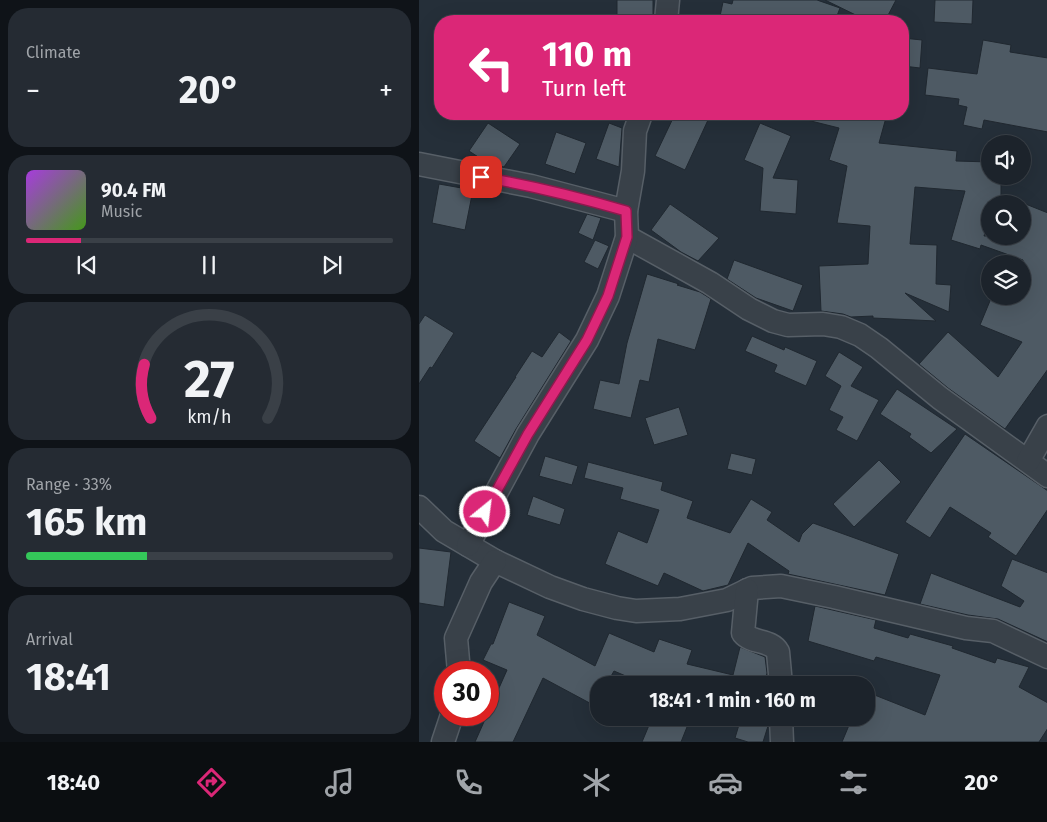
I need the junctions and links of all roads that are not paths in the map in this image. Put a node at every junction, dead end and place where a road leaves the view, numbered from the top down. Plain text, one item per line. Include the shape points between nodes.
1 (668, 0) edge
2 (667, 15) edge
3 (639, 120) edge
4 (419, 164) edge
5 (626, 211) junction
6 (627, 237) junction
7 (1047, 426) edge
8 (1028, 461) junction
9 (1047, 476) edge
10 (419, 508) edge
11 (468, 545) junction
12 (495, 561) junction
13 (747, 590) junction
14 (1047, 657) edge
15 (458, 661) edge
16 (780, 676) edge
17 (449, 726) edge
18 (781, 726) edge
19 (443, 742) edge
20 (781, 742) edge

1 - 2 street
3 - 5 street
4 - 5 street via 531,186
5 - 6 street
6 - 8 street via 773,320 788,326 823,324 841,327 860,336
6 - 11 street via 608,296 587,340 528,434
7 - 8 street
8 - 9 street
10 - 11 street via 444,531
11 - 12 street
12 - 13 street via 583,599 636,611 687,608 727,600
12 - 15 street via 481,582 456,638
13 - 14 street via 781,586 966,628 993,631
13 - 16 street via 743,633 747,638 775,648
17 - 19 street
18 - 20 street

